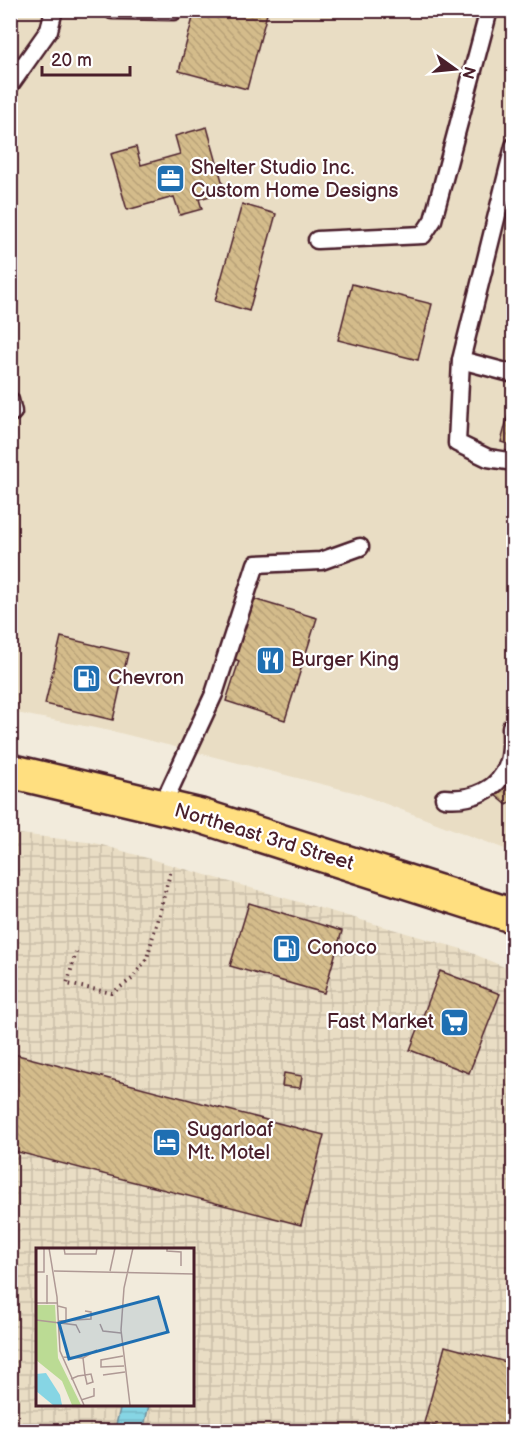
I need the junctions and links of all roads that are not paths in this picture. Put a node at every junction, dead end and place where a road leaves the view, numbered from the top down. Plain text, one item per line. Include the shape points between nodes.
1 (54, 10) edge
2 (112, 10) edge
3 (489, 10) edge
4 (174, 11) edge
5 (10, 85) edge
6 (513, 146) edge
7 (317, 240) dead end
8 (461, 360) junction
9 (513, 374) edge
10 (513, 462) edge
11 (360, 547) dead end
12 (511, 727) dead end
13 (10, 771) edge
14 (444, 798) dead end
15 (162, 806) junction
16 (513, 916) edge

1 - 5 lane via 49,30
2 - 4 lane
3 - 7 lane via 433,220 423,235
6 - 8 lane
8 - 9 lane
8 - 10 lane via 457,443 488,458
11 - 15 lane via 321,561 256,564 214,694
12 - 14 lane via 509,760 503,777 483,793 459,800
13 - 15 main road, Northeast 3rd Street
15 - 16 main road, Northeast 3rd Street

